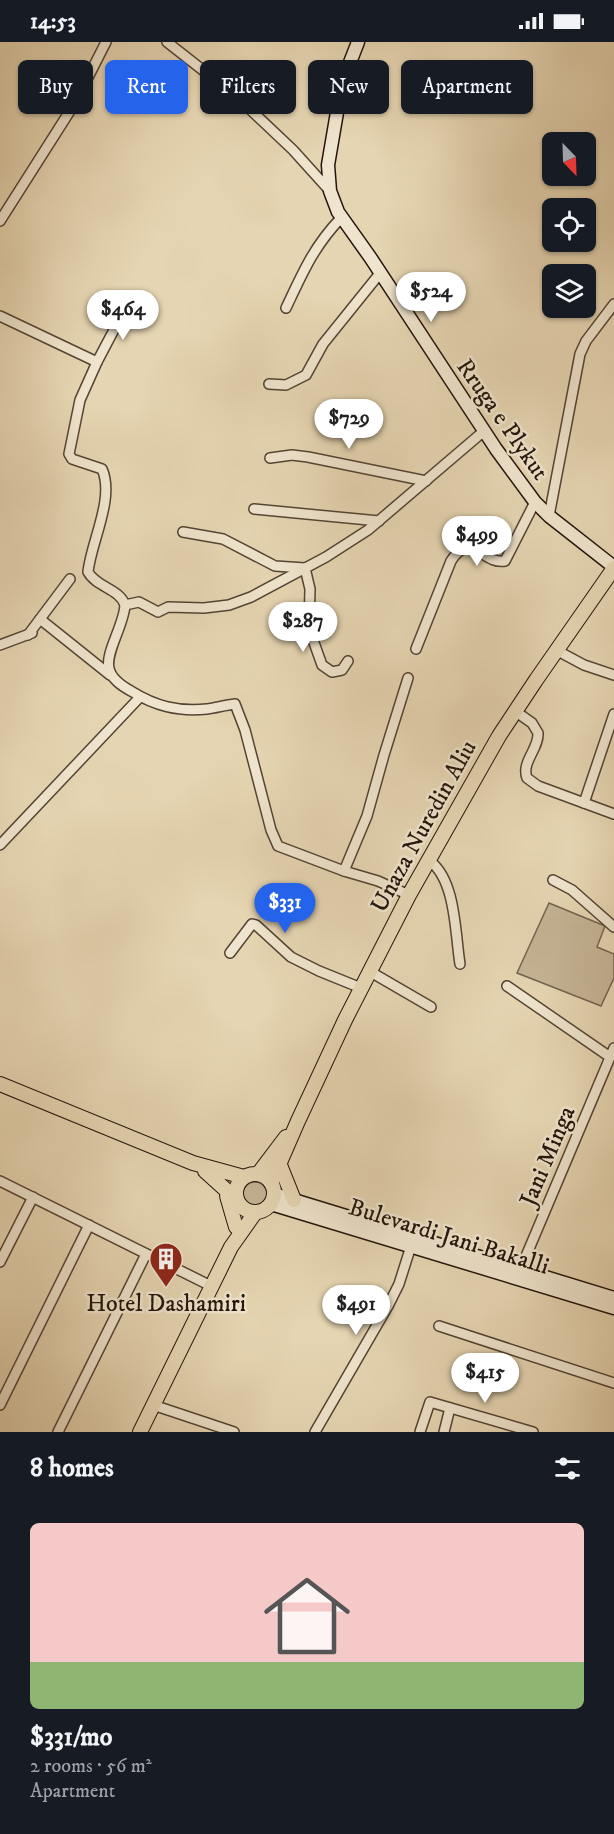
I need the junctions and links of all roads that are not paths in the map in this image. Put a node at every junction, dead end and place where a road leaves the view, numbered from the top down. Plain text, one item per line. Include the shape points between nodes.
1 (106, 42) edge
2 (167, 42) edge
3 (358, 42) edge
4 (330, 190) junction
5 (341, 218) junction
6 (0, 221) edge
7 (381, 272) junction
8 (614, 304) edge
9 (126, 307) dead end
10 (286, 308) dead end
11 (0, 316) edge
12 (97, 362) junction
13 (269, 384) dead end
14 (484, 431) junction
15 (270, 458) dead end
16 (426, 481) junction
17 (536, 502) junction
18 (254, 509) dead end
19 (549, 516) junction
20 (379, 521) junction
21 (183, 532) dead end
22 (305, 568) junction
23 (614, 568) edge
24 (70, 579) dead end
25 (125, 605) junction
26 (40, 620) junction
27 (50, 627) junction
28 (28, 635) junction
29 (0, 645) edge
30 (416, 649) dead end
31 (556, 650) junction
32 (348, 661) dead end
33 (614, 675) edge
34 (112, 676) junction
35 (408, 678) dead end
36 (140, 697) junction
37 (514, 711) junction
38 (614, 714) edge
39 (584, 803) junction
40 (614, 814) edge
41 (0, 845) edge
42 (430, 861) junction
43 (344, 872) junction
44 (553, 880) dead end
45 (409, 895) junction
46 (614, 927) edge
47 (230, 953) dead end
48 (460, 964) dead end
49 (369, 971) junction
50 (507, 986) dead end
51 (361, 988) junction
52 (431, 1007) dead end
53 (612, 1053) edge
54 (0, 1084) edge
55 (298, 1121) junction
56 (193, 1163) junction
57 (280, 1165) junction
58 (258, 1174) junction
59 (244, 1177) junction
60 (3, 1182) edge
61 (221, 1184) junction
62 (0, 1194) edge
63 (272, 1194) junction
64 (33, 1197) junction
65 (294, 1200) junction
66 (237, 1202) junction
67 (255, 1213) junction
68 (89, 1225) junction
69 (236, 1227) junction
70 (411, 1246) junction
71 (231, 1247) junction
72 (146, 1254) junction
73 (0, 1262) edge
74 (519, 1275) junction
75 (213, 1287) junction
76 (614, 1298) edge
77 (614, 1308) edge
78 (439, 1326) dead end
79 (614, 1383) edge
80 (0, 1405) edge
81 (153, 1405) junction
82 (450, 1408) junction
83 (58, 1432) edge
84 (140, 1432) edge
85 (234, 1432) edge
86 (315, 1432) edge
87 (420, 1432) edge
88 (444, 1432) edge
89 (533, 1432) edge

1 - 6 street via 75,103
2 - 4 street via 237,97
3 - 4 main road, Rruga e Plykut via 336,111 328,165
4 - 5 main road, Rruga e Plykut
5 - 7 main road, Rruga e Plykut
5 - 10 street via 316,248
7 - 13 street via 323,344 306,375 286,385
7 - 14 main road, Rruga e Plykut
8 - 19 street via 580,354
9 - 12 street
11 - 12 street
12 - 25 street via 80,400 69,454 72,459 102,469 104,474 104,499 88,572
14 - 16 street
14 - 17 main road, Rruga e Plykut
15 - 16 street via 308,457
16 - 20 street
17 - 19 main road, Rruga e Plykut
17 - 30 street via 505,561 469,548 458,550
18 - 20 street
19 - 23 main road, Rruga e Plykut
20 - 22 street
21 - 22 street via 222,540 275,566
22 - 25 street via 229,605 168,607 158,612 139,602
22 - 32 street via 310,589 309,626 318,657 332,672 342,670
23 - 31 main road, Unaza Nuredin Aliu
24 - 26 street
25 - 34 street via 108,659
26 - 27 street
26 - 28 street
27 - 28 street
27 - 34 street
28 - 29 street
31 - 33 street
31 - 37 main road, Unaza Nuredin Aliu
34 - 36 street
35 - 43 street via 367,816
36 - 41 street
36 - 43 street via 171,708 206,709 235,704 278,846
37 - 39 street via 532,723 538,733 525,768 527,778
37 - 42 main road, Unaza Nuredin Aliu
38 - 39 street
39 - 40 street
42 - 45 main road, Unaza Nuredin Aliu
42 - 48 street via 441,871 448,887
43 - 45 street
44 - 46 street via 572,890
45 - 49 main road, Unaza Nuredin Aliu
47 - 51 street via 252,924 256,925 303,964
49 - 51 main road, Unaza Nuredin Aliu
49 - 52 street
50 - 53 street
51 - 55 main road, Unaza Nuredin Aliu
53 - 74 street, Jani Minga
54 - 56 main road
55 - 57 main road, Unaza Nuredin Aliu
55 - 58 main road, Unaza Nuredin Aliu
56 - 59 main road
56 - 61 main road
57 - 63 main road, Unaza Nuredin Aliu
57 - 65 main road
58 - 59 main road
58 - 63 main road via 267,1178
59 - 66 main road via 236,1187
60 - 62 street
60 - 64 street
61 - 66 main road
61 - 69 main road
63 - 65 main road, Bulevardi Jani Bakalli
63 - 67 main road via 266,1209
63 - 70 main road, Bulevardi Jani Bakalli
64 - 68 street
64 - 73 street
65 - 74 main road, Bulevardi Jani Bakalli
66 - 67 main road
66 - 69 main road
67 - 71 main road
68 - 72 street
68 - 80 street
69 - 71 main road
70 - 74 main road, Bulevardi Jani Bakalli
70 - 86 street via 388,1306
71 - 75 main road
72 - 75 street
72 - 83 street
74 - 76 main road, Bulevardi Jani Bakalli
74 - 77 main road, Bulevardi Jani Bakalli
75 - 81 main road
78 - 79 street
81 - 84 main road
81 - 85 street
82 - 87 street via 430,1401
82 - 88 street
82 - 89 street

